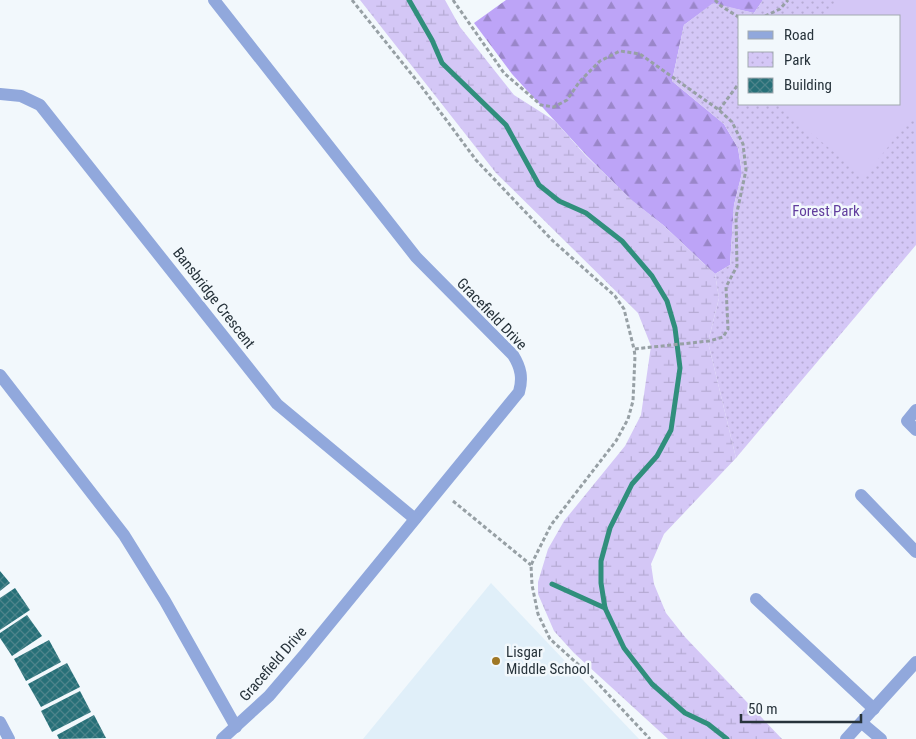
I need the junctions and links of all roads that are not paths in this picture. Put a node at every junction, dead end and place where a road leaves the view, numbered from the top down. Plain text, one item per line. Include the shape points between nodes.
1 (214, 0) edge
2 (0, 94) edge
3 (0, 375) edge
4 (916, 410) edge
5 (916, 430) edge
6 (861, 495) dead end
7 (415, 519) junction
8 (916, 552) edge
9 (756, 599) dead end
10 (916, 662) edge
11 (874, 709) junction
12 (0, 722) edge
13 (862, 723) junction
14 (236, 728) junction
15 (9, 739) edge
16 (222, 739) edge
17 (846, 739) edge
18 (881, 739) edge

1 - 7 street, Gracefield Drive via 416,257 502,343 519,365 522,383 519,392
2 - 7 street, Bansbridge Crescent via 21,96 40,105 277,404
3 - 14 street via 124,535
4 - 5 street via 907,421
6 - 8 street
7 - 14 street, Gracefield Drive via 269,696
9 - 11 street
10 - 11 street
11 - 13 street
12 - 15 street
13 - 17 street
13 - 18 street
14 - 16 street, Gracefield Drive

